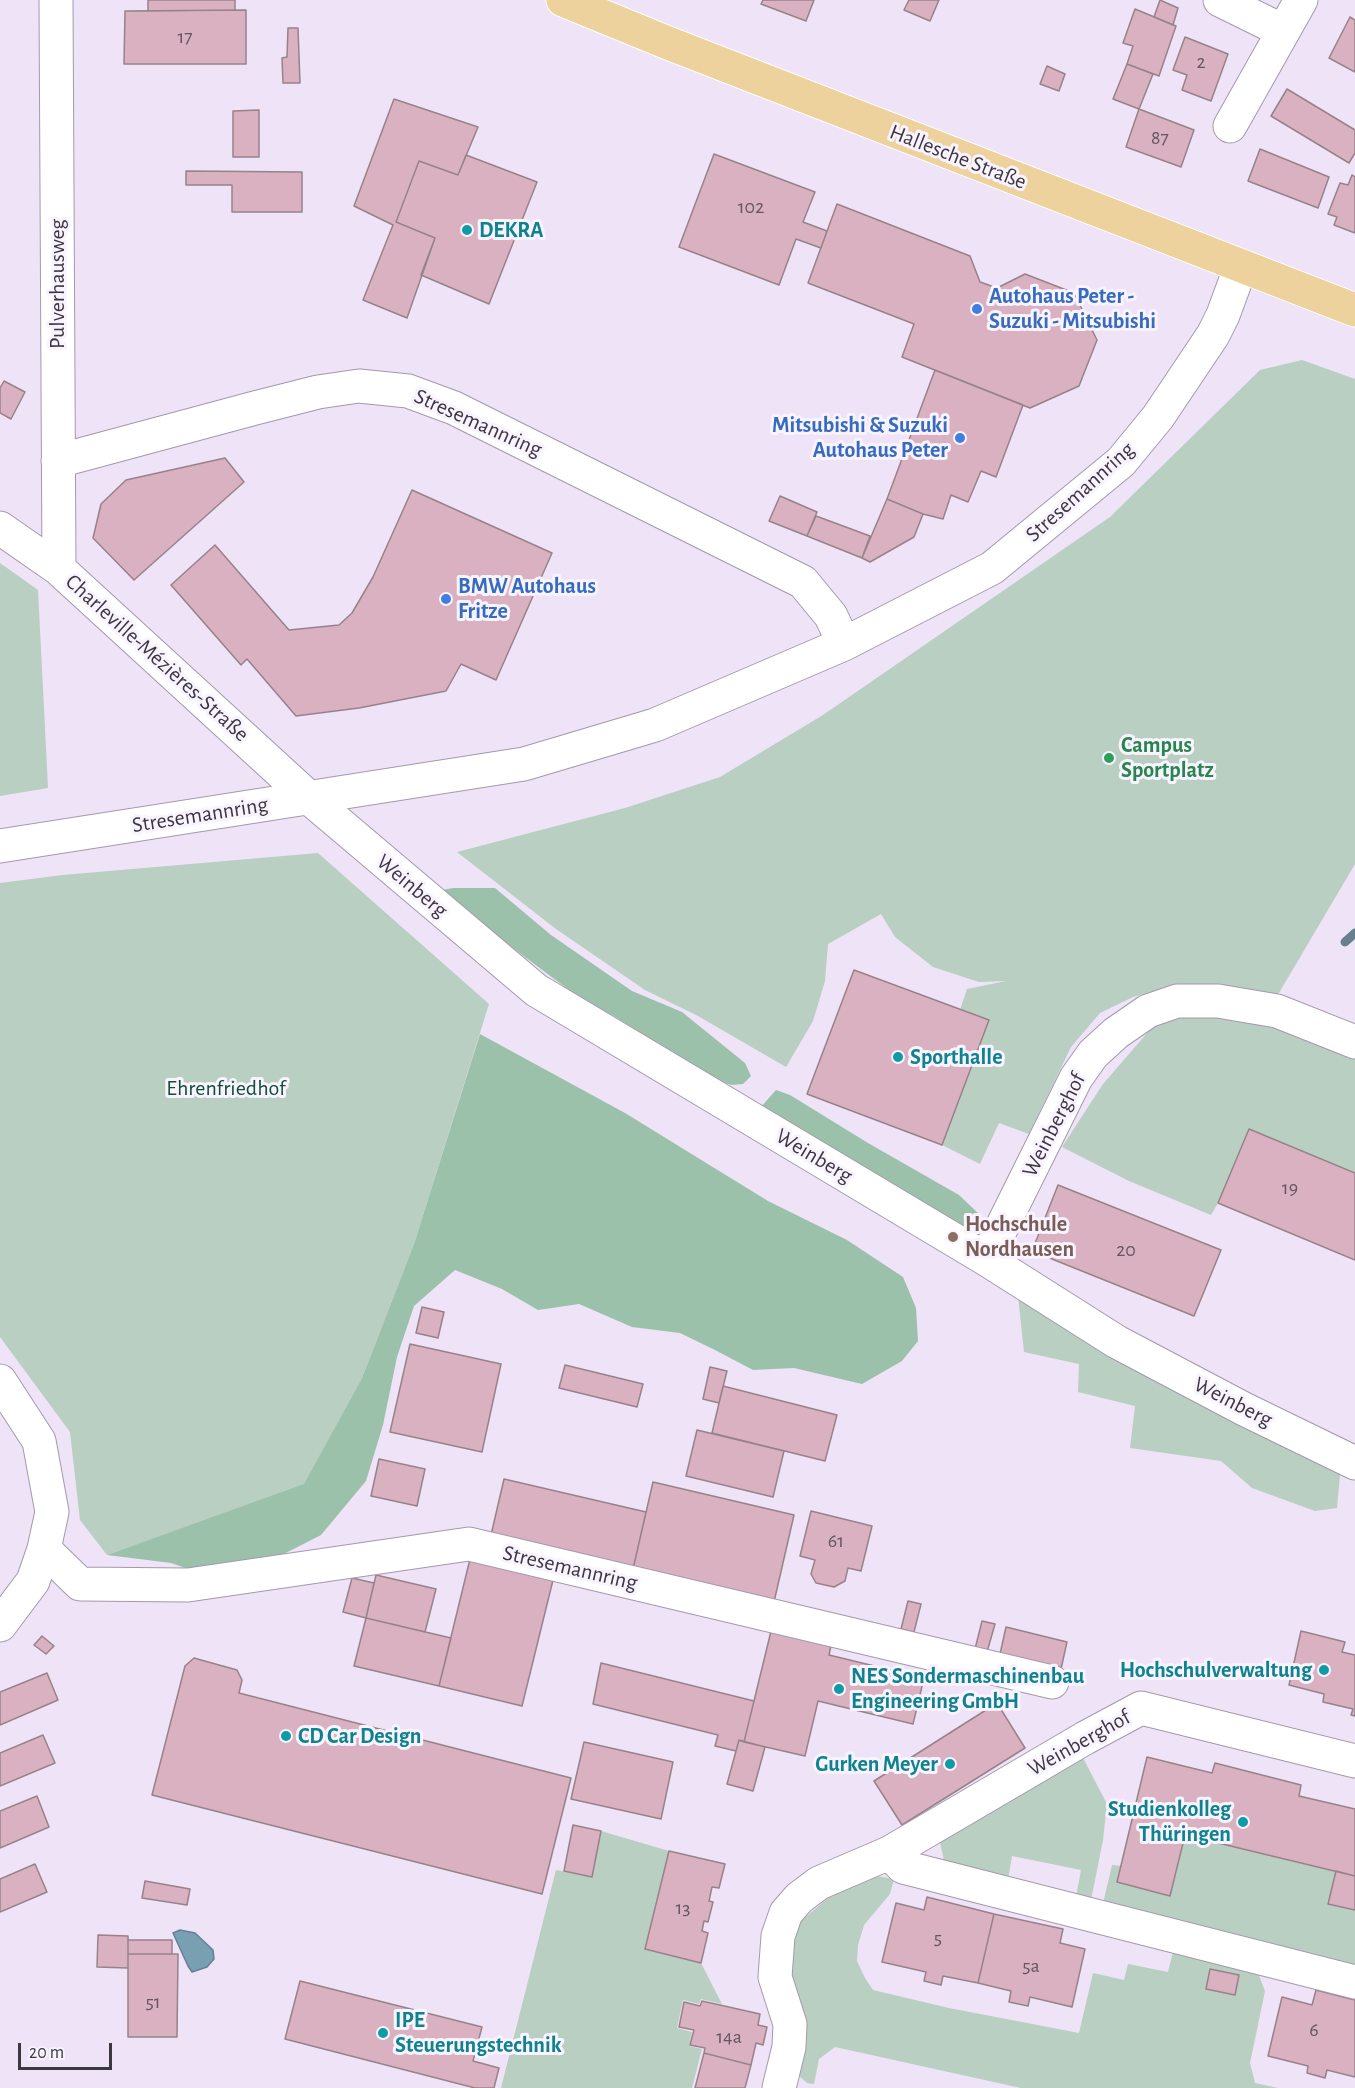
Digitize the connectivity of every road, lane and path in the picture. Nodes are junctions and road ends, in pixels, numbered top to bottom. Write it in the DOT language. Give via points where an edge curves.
graph roads {
  1 [pos="56,0"];
  2 [pos="563,0"];
  3 [pos="1220,0"];
  4 [pos="1301,0"];
  5 [pos="1283,31"];
  6 [pos="1230,126"];
  7 [pos="1241,266"];
  8 [pos="1355,310"];
  9 [pos="58,461"];
  10 [pos="0,528"];
  11 [pos="59,569"];
  12 [pos="844,644"];
  13 [pos="308,797"];
  14 [pos="0,846"];
  15 [pos="1355,1042"];
  16 [pos="986,1259"];
  17 [pos="0,1381"];
  18 [pos="1355,1462"];
  19 [pos="44,1549"];
  20 [pos="0,1625"];
  21 [pos="1052,1682"];
  22 [pos="1355,1761"];
  23 [pos="889,1852"];
  24 [pos="1355,1983"];
  25 [pos="780,2088"];
  1 -- 9 [label="street, Pulverhausweg"];
  2 -- 7 [label="main road, Hallesche Straße"];
  3 -- 5 [label="street"];
  4 -- 5 [label="street"];
  5 -- 6 [label="street"];
  7 -- 8 [label="main road, Hallesche Straße"];
  7 -- 12 [label="street, Stresemannring" via="1213,335 1158,417 1121,462 992,568"];
  9 -- 11 [label="street, Pulverhausweg"];
  9 -- 12 [label="street, Stresemannring" via="318,392 359,386 408,391 454,408 803,582 831,616"];
  10 -- 11 [label="street, Charleville-Mézières-Straße"];
  11 -- 13 [label="street, Charleville-Mézières-Straße"];
  12 -- 13 [label="street, Stresemannring" via="655,725 524,764"];
  13 -- 14 [label="street, Stresemannring"];
  13 -- 16 [label="street, Weinberg" via="536,990"];
  15 -- 16 [label="street, Weinberghof" via="1278,1011 1218,1001 1177,1001 1148,1011 1093,1054 1076,1078"];
  16 -- 18 [label="street, Weinberg" via="1117,1342"];
  17 -- 19 [label="street" via="39,1441 52,1512"];
  19 -- 20 [label="street" via="33,1581"];
  19 -- 21 [label="street, Stresemannring" via="80,1584 188,1585 469,1544"];
  22 -- 23 [label="street, Weinberghof" via="1141,1708"];
  23 -- 24 [label="street" via="903,1867"];
  23 -- 25 [label="street, Weinberghof" via="819,1883 786,1913 778,1936 775,1977 790,2024"];
}
